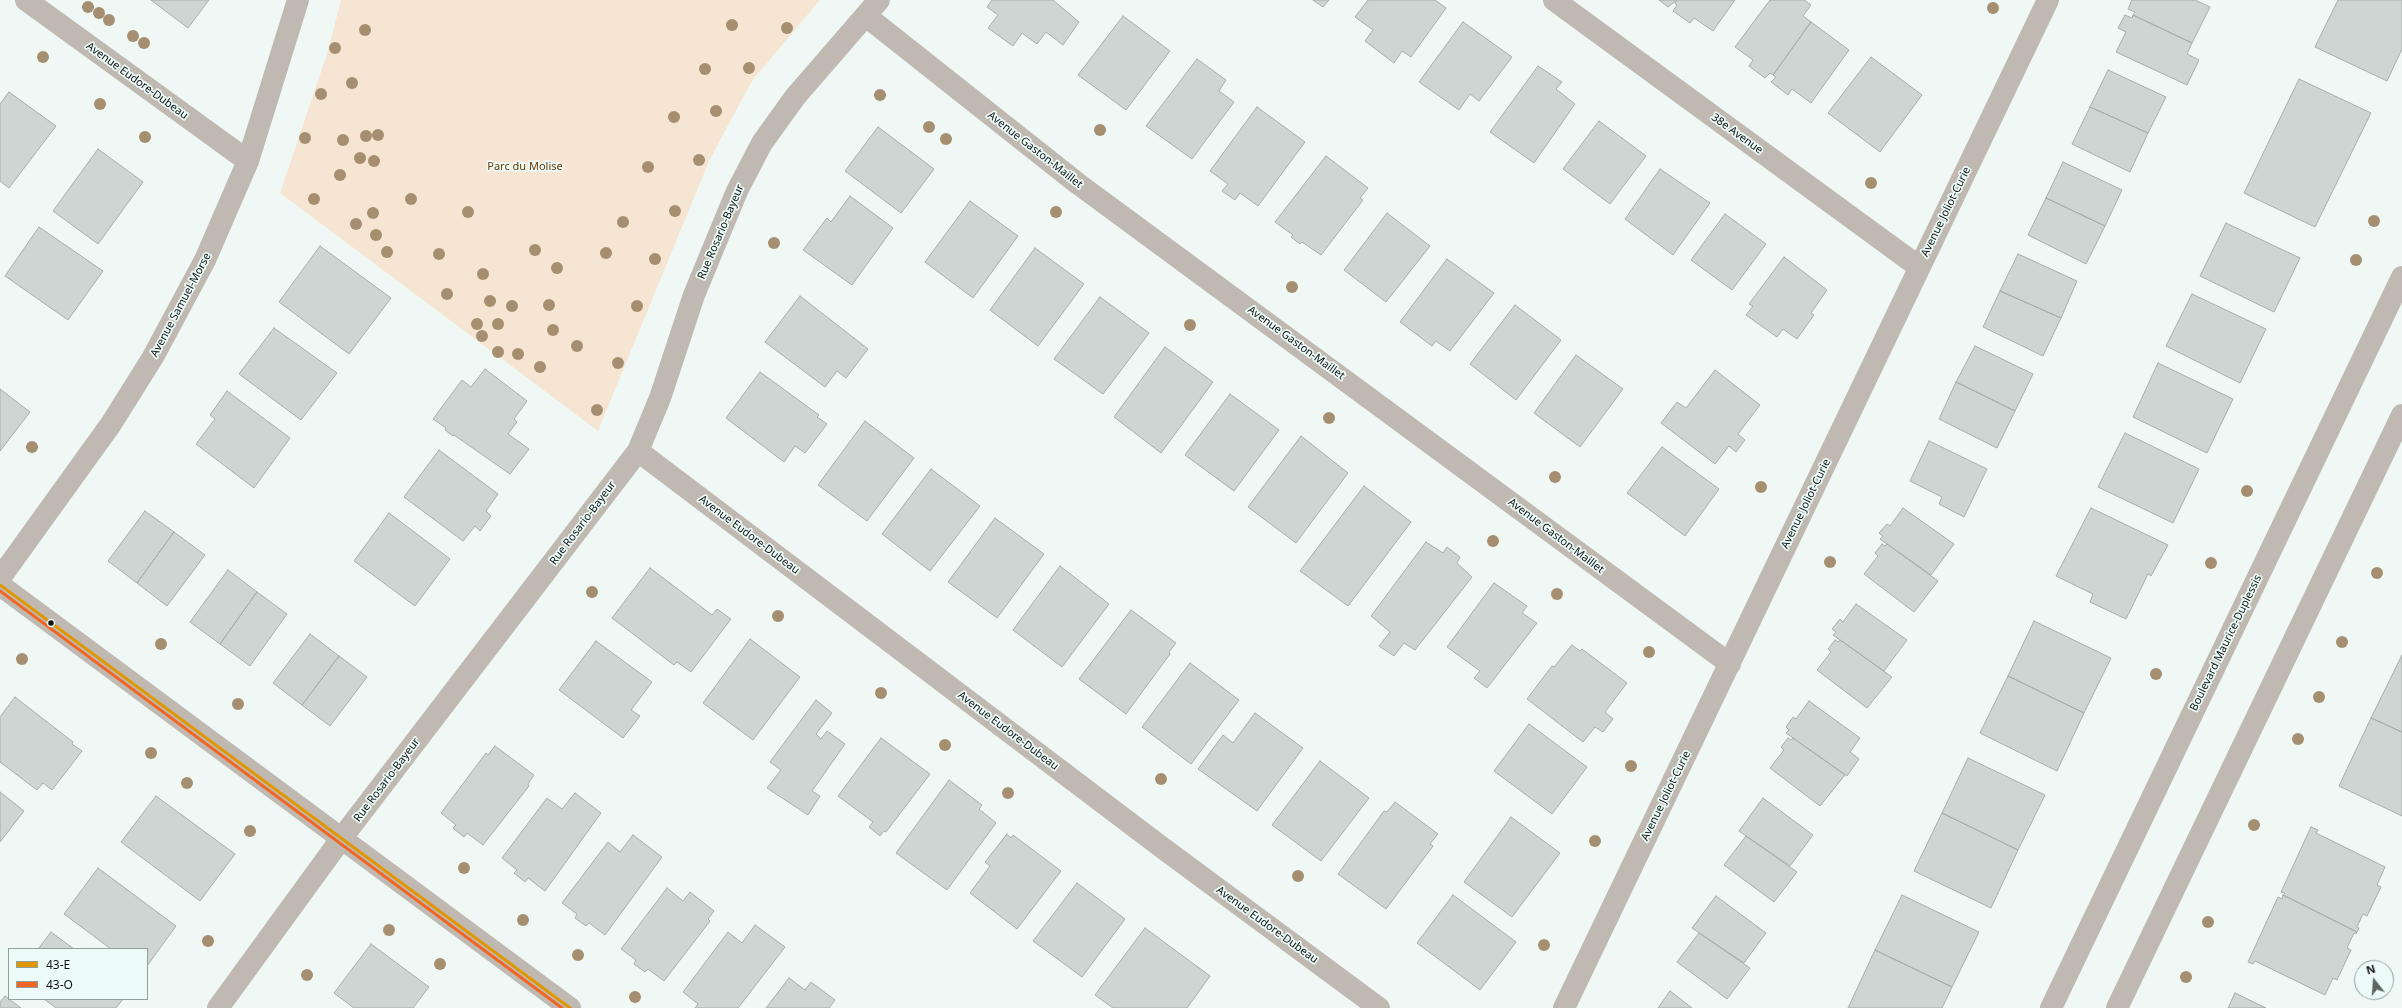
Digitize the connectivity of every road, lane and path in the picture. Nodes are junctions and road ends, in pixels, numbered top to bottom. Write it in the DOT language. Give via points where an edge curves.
graph roads {
  1 [pos="26,0"];
  2 [pos="298,0"];
  3 [pos="1554,0"];
  4 [pos="2048,0"];
  5 [pos="873,8"];
  6 [pos="248,161"];
  7 [pos="1919,267"];
  8 [pos="2402,277"];
  9 [pos="2402,415"];
  10 [pos="638,451"];
  11 [pos="0,578"];
  12 [pos="0,585"];
  13 [pos="1730,664"];
  14 [pos="342,839"];
  15 [pos="218,1008"];
  16 [pos="570,1008"];
  17 [pos="1379,1008"];
  18 [pos="1564,1008"];
  19 [pos="2051,1008"];
  20 [pos="2117,1008"];
  1 -- 6 [label="street, Avenue Eudore-Dubeau"];
  2 -- 6 [label="street, Avenue Samuel-Morse"];
  3 -- 7 [label="street, 38e Avenue"];
  4 -- 7 [label="street, Avenue Joliot-Curie"];
  5 -- 10 [label="street, Rue Rosario-Bayeur" via="795,98 762,143 737,190 697,288 660,398"];
  5 -- 13 [label="street, Avenue Gaston-Maillet" via="1077,183"];
  6 -- 11 [label="street, Avenue Samuel-Morse" via="205,260 153,357 111,424"];
  7 -- 13 [label="street, Avenue Joliot-Curie"];
  8 -- 19 [label="street, Boulevard Maurice-Duplessis"];
  9 -- 20 [label="street"];
  10 -- 14 [label="street, Rue Rosario-Bayeur"];
  10 -- 17 [label="street, Avenue Eudore-Dubeau"];
  12 -- 14 [label="street"];
  13 -- 18 [label="street, Avenue Joliot-Curie"];
  14 -- 15 [label="street, Rue Rosario-Bayeur"];
  14 -- 16 [label="street"];
}
